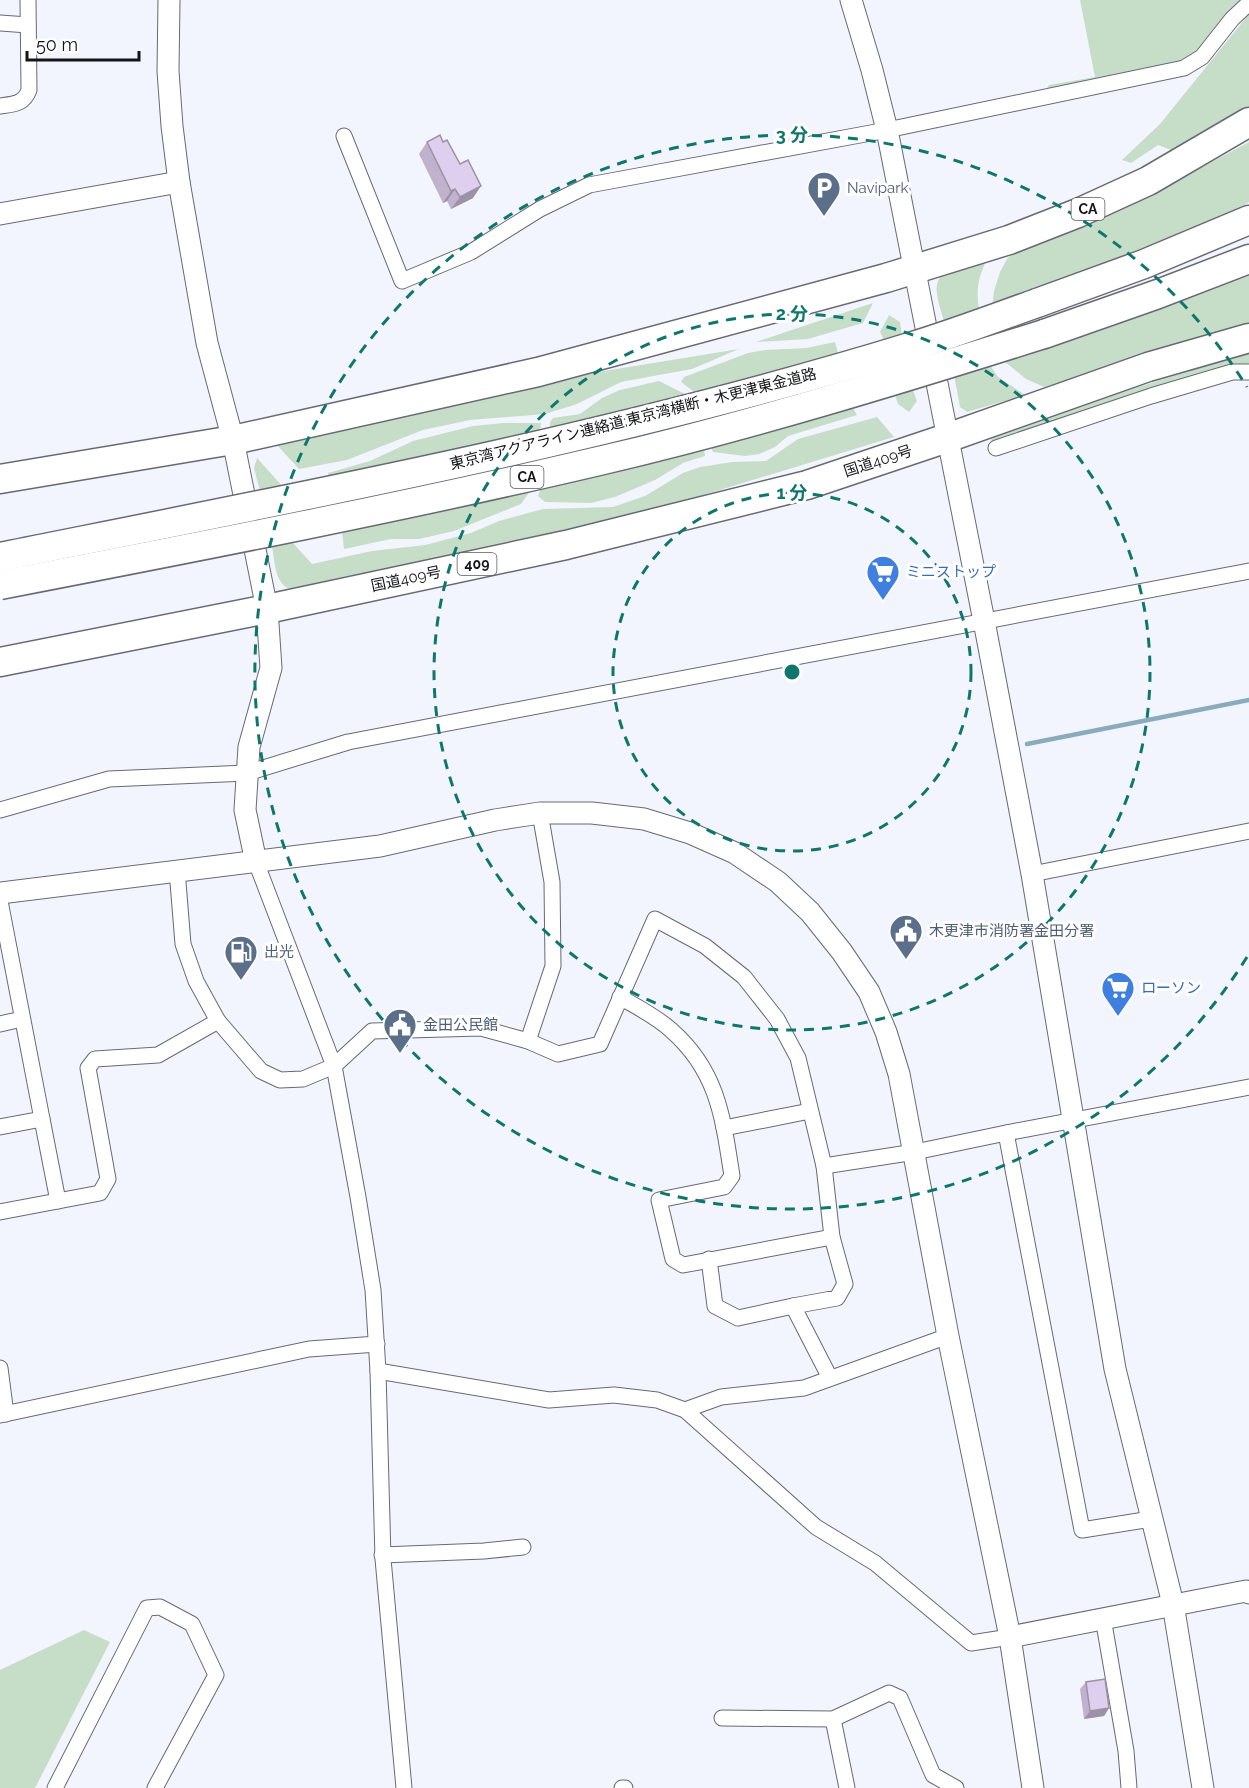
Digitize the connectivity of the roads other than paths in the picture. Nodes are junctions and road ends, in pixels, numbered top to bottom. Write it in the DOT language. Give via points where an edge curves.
graph roads {
  1 [pos="28,0"];
  2 [pos="169,0"];
  3 [pos="851,0"];
  4 [pos="1249,3"];
  5 [pos="0,23"];
  6 [pos="28,25"];
  7 [pos="0,106"];
  8 [pos="1249,122"];
  9 [pos="887,130"];
  10 [pos="344,136"];
  11 [pos="179,182"];
  12 [pos="0,214"];
  13 [pos="1249,220"];
  14 [pos="1249,259"];
  15 [pos="915,270"];
  16 [pos="1249,338"];
  17 [pos="1249,372"];
  18 [pos="947,438"];
  19 [pos="233,440"];
  20 [pos="996,448"];
  21 [pos="0,479"];
  22 [pos="0,557"];
  23 [pos="1249,571"];
  24 [pos="0,585"];
  25 [pos="267,609"];
  26 [pos="984,621"];
  27 [pos="0,662"];
  28 [pos="247,773"];
  29 [pos="0,810"];
  30 [pos="540,813"];
  31 [pos="1249,831"];
  32 [pos="256,862"];
  33 [pos="177,870"];
  34 [pos="1032,874"];
  35 [pos="0,893"];
  36 [pos="0,901"];
  37 [pos="620,997"];
  38 [pos="22,1019"];
  39 [pos="218,1021"];
  40 [pos="0,1024"];
  41 [pos="528,1041"];
  42 [pos="334,1066"];
  43 [pos="1249,1087"];
  44 [pos="810,1111"];
  45 [pos="42,1119"];
  46 [pos="1073,1121"];
  47 [pos="0,1127"];
  48 [pos="724,1128"];
  49 [pos="1006,1133"];
  50 [pos="915,1152"];
  51 [pos="824,1166"];
  52 [pos="58,1201"];
  53 [pos="0,1212"];
  54 [pos="832,1237"];
  55 [pos="709,1259"];
  56 [pos="793,1306"];
  57 [pos="948,1336"];
  58 [pos="377,1344"];
  59 [pos="0,1368"];
  60 [pos="378,1371"];
  61 [pos="830,1378"];
  62 [pos="685,1410"];
  63 [pos="3,1415"];
  64 [pos="1150,1519"];
  65 [pos="522,1547"];
  66 [pos="382,1555"];
  67 [pos="1249,1593"];
  68 [pos="1173,1604"];
  69 [pos="1103,1618"];
  70 [pos="1010,1637"];
  71 [pos="722,1718"];
  72 [pos="833,1719"];
  73 [pos="55,1788"];
  74 [pos="155,1788"];
  75 [pos="404,1788"];
  76 [pos="847,1788"];
  77 [pos="956,1788"];
  78 [pos="1033,1788"];
  79 [pos="1129,1788"];
  80 [pos="1203,1788"];
  1 -- 6 [label="street"];
  2 -- 11 [label="street" via="168,71"];
  3 -- 9 [label="street"];
  4 -- 9 [label="street" via="1202,57 1184,68"];
  5 -- 6 [label="street"];
  6 -- 7 [label="street" via="29,90 19,103"];
  8 -- 15 [label="highway, CA" via="1148,181 1078,213"];
  9 -- 10 [label="street" via="589,185 540,209 471,252 402,281"];
  9 -- 15 [label="street"];
  11 -- 12 [label="street"];
  11 -- 19 [label="street" via="207,343"];
  13 -- 22 [label="highway, 東京湾アクアライン連絡道;東京湾横断・木更津東金道路 / CA, bridge" via="1037,303 913,346 765,389 370,482"];
  14 -- 24 [label="highway, 東京湾アクアライン連絡道;東京湾横断・木更津東金道路 / CA, bridge" via="1044,334 772,417 605,460 376,511"];
  15 -- 18 [label="street"];
  15 -- 19 [label="highway" via="538,372"];
  16 -- 18 [label="highway, 国道409号" via="1148,367"];
  17 -- 20 [label="street" via="1232,372 1151,396"];
  18 -- 25 [label="highway, 国道409号 / 409" via="807,485 566,544"];
  18 -- 26 [label="street"];
  19 -- 21 [label="highway"];
  19 -- 25 [label="street"];
  23 -- 26 [label="street"];
  25 -- 27 [label="highway, 国道409号 / 409"];
  25 -- 28 [label="street" via="270,668 249,747"];
  26 -- 28 [label="street" via="348,742"];
  26 -- 34 [label="street"];
  28 -- 29 [label="street" via="109,779"];
  28 -- 32 [label="street" via="245,810"];
  30 -- 32 [label="street" via="381,846"];
  30 -- 41 [label="street" via="552,882 553,966"];
  30 -- 50 [label="street" via="644,819 690,832 735,853 778,882 810,912 869,992 899,1074"];
  31 -- 34 [label="street"];
  32 -- 33 [label="street"];
  32 -- 42 [label="street"];
  33 -- 35 [label="street"];
  33 -- 39 [label="street" via="183,944 196,981"];
  34 -- 46 [label="street"];
  36 -- 38 [label="street"];
  37 -- 41 [label="street" via="600,1044 558,1054"];
  37 -- 44 [label="street" via="655,919 705,946 744,977 777,1019 798,1058"];
  37 -- 48 [label="street" via="670,1028 695,1053 712,1083"];
  38 -- 40 [label="street"];
  38 -- 45 [label="street"];
  39 -- 42 [label="street" via="261,1071 280,1080 303,1078"];
  39 -- 52 [label="street" via="158,1055 95,1059 88,1068 108,1179 100,1193"];
  41 -- 42 [label="street" via="481,1028 372,1031"];
  42 -- 58 [label="street" via="373,1290"];
  43 -- 46 [label="street"];
  44 -- 48 [label="street"];
  44 -- 51 [label="street"];
  45 -- 47 [label="street"];
  45 -- 52 [label="street"];
  46 -- 49 [label="street"];
  46 -- 64 [label="street" via="1115,1369"];
  48 -- 55 [label="street" via="732,1176 724,1187 658,1200 673,1260 683,1265"];
  49 -- 50 [label="street"];
  49 -- 64 [label="street" via="1082,1530"];
  50 -- 51 [label="street"];
  50 -- 57 [label="street"];
  51 -- 54 [label="street"];
  52 -- 53 [label="street"];
  54 -- 55 [label="street"];
  54 -- 56 [label="street" via="845,1284 837,1298"];
  55 -- 56 [label="street" via="715,1306 738,1318"];
  56 -- 61 [label="street"];
  57 -- 61 [label="street"];
  57 -- 70 [label="street"];
  58 -- 60 [label="street"];
  58 -- 63 [label="street" via="309,1349"];
  59 -- 63 [label="street"];
  60 -- 62 [label="street" via="549,1400 614,1395 657,1400"];
  60 -- 66 [label="street"];
  61 -- 62 [label="street" via="804,1388 721,1396"];
  62 -- 70 [label="street" via="816,1527 875,1563 971,1643"];
  64 -- 68 [label="street"];
  65 -- 66 [label="street"];
  66 -- 75 [label="street"];
  67 -- 68 [label="street"];
  68 -- 69 [label="street"];
  68 -- 80 [label="street"];
  69 -- 70 [label="street"];
  69 -- 79 [label="street"];
  70 -- 78 [label="street"];
  71 -- 72 [label="street"];
  72 -- 76 [label="street"];
  72 -- 77 [label="street" via="889,1694 900,1698 933,1775"];
  73 -- 74 [label="street" via="147,1608 160,1607 192,1624 216,1675"];
}
